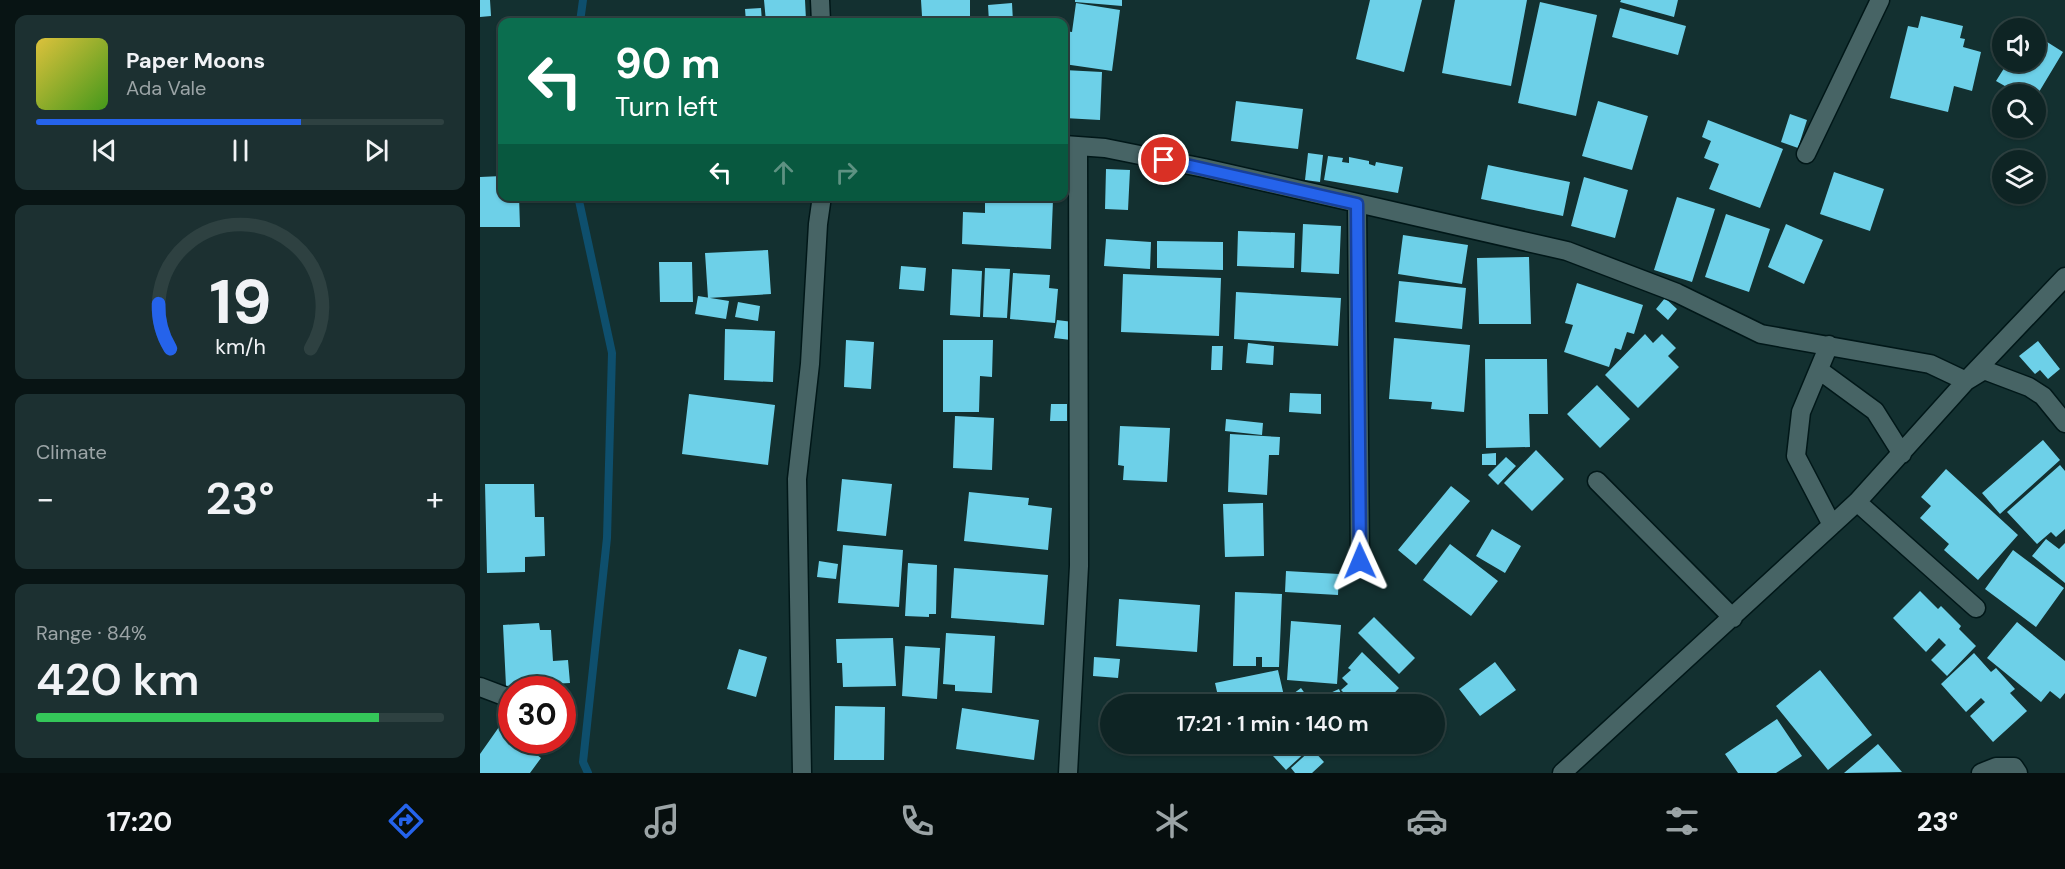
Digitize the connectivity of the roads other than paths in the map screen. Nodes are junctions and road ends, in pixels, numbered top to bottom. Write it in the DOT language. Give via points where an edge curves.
graph roads {
  1 [pos="820,0"];
  2 [pos="1880,0"];
  3 [pos="821,18"];
  4 [pos="1071,146"];
  5 [pos="1806,154"];
  6 [pos="821,201"];
  7 [pos="1357,204"];
  8 [pos="2065,277"];
  9 [pos="1829,345"];
  10 [pos="1819,370"];
  11 [pos="1966,381"];
  12 [pos="2065,423"];
  13 [pos="1902,454"];
  14 [pos="1597,481"];
  15 [pos="1857,502"];
  16 [pos="1832,525"];
  17 [pos="1360,561"];
  18 [pos="1976,608"];
  19 [pos="1733,618"];
  20 [pos="480,687"];
  21 [pos="498,694"];
  22 [pos="802,773"];
  23 [pos="1068,773"];
  24 [pos="1562,773"];
  25 [pos="1981,773"];
  26 [pos="2018,773"];
  1 -- 3 [label="street"];
  2 -- 5 [label="street"];
  4 -- 7 [label="street" via="1105,148 1204,168"];
  4 -- 23 [label="street" via="1079,566"];
  6 -- 22 [label="street" via="797,479"];
  7 -- 9 [label="street" via="1567,251 1677,293 1761,333"];
  7 -- 17 [label="street"];
  8 -- 11 [label="street"];
  9 -- 10 [label="street"];
  9 -- 11 [label="street" via="1930,363"];
  10 -- 13 [label="street" via="1875,411"];
  10 -- 16 [label="street" via="1801,412 1796,456"];
  11 -- 12 [label="street" via="1984,370 2029,387 2043,396"];
  11 -- 13 [label="street"];
  13 -- 15 [label="street"];
  14 -- 19 [label="street"];
  15 -- 16 [label="street"];
  15 -- 18 [label="street"];
  16 -- 19 [label="street"];
  19 -- 24 [label="street"];
  20 -- 21 [label="street"];
  25 -- 26 [label="street" via="1996,767 2014,767"];
}
